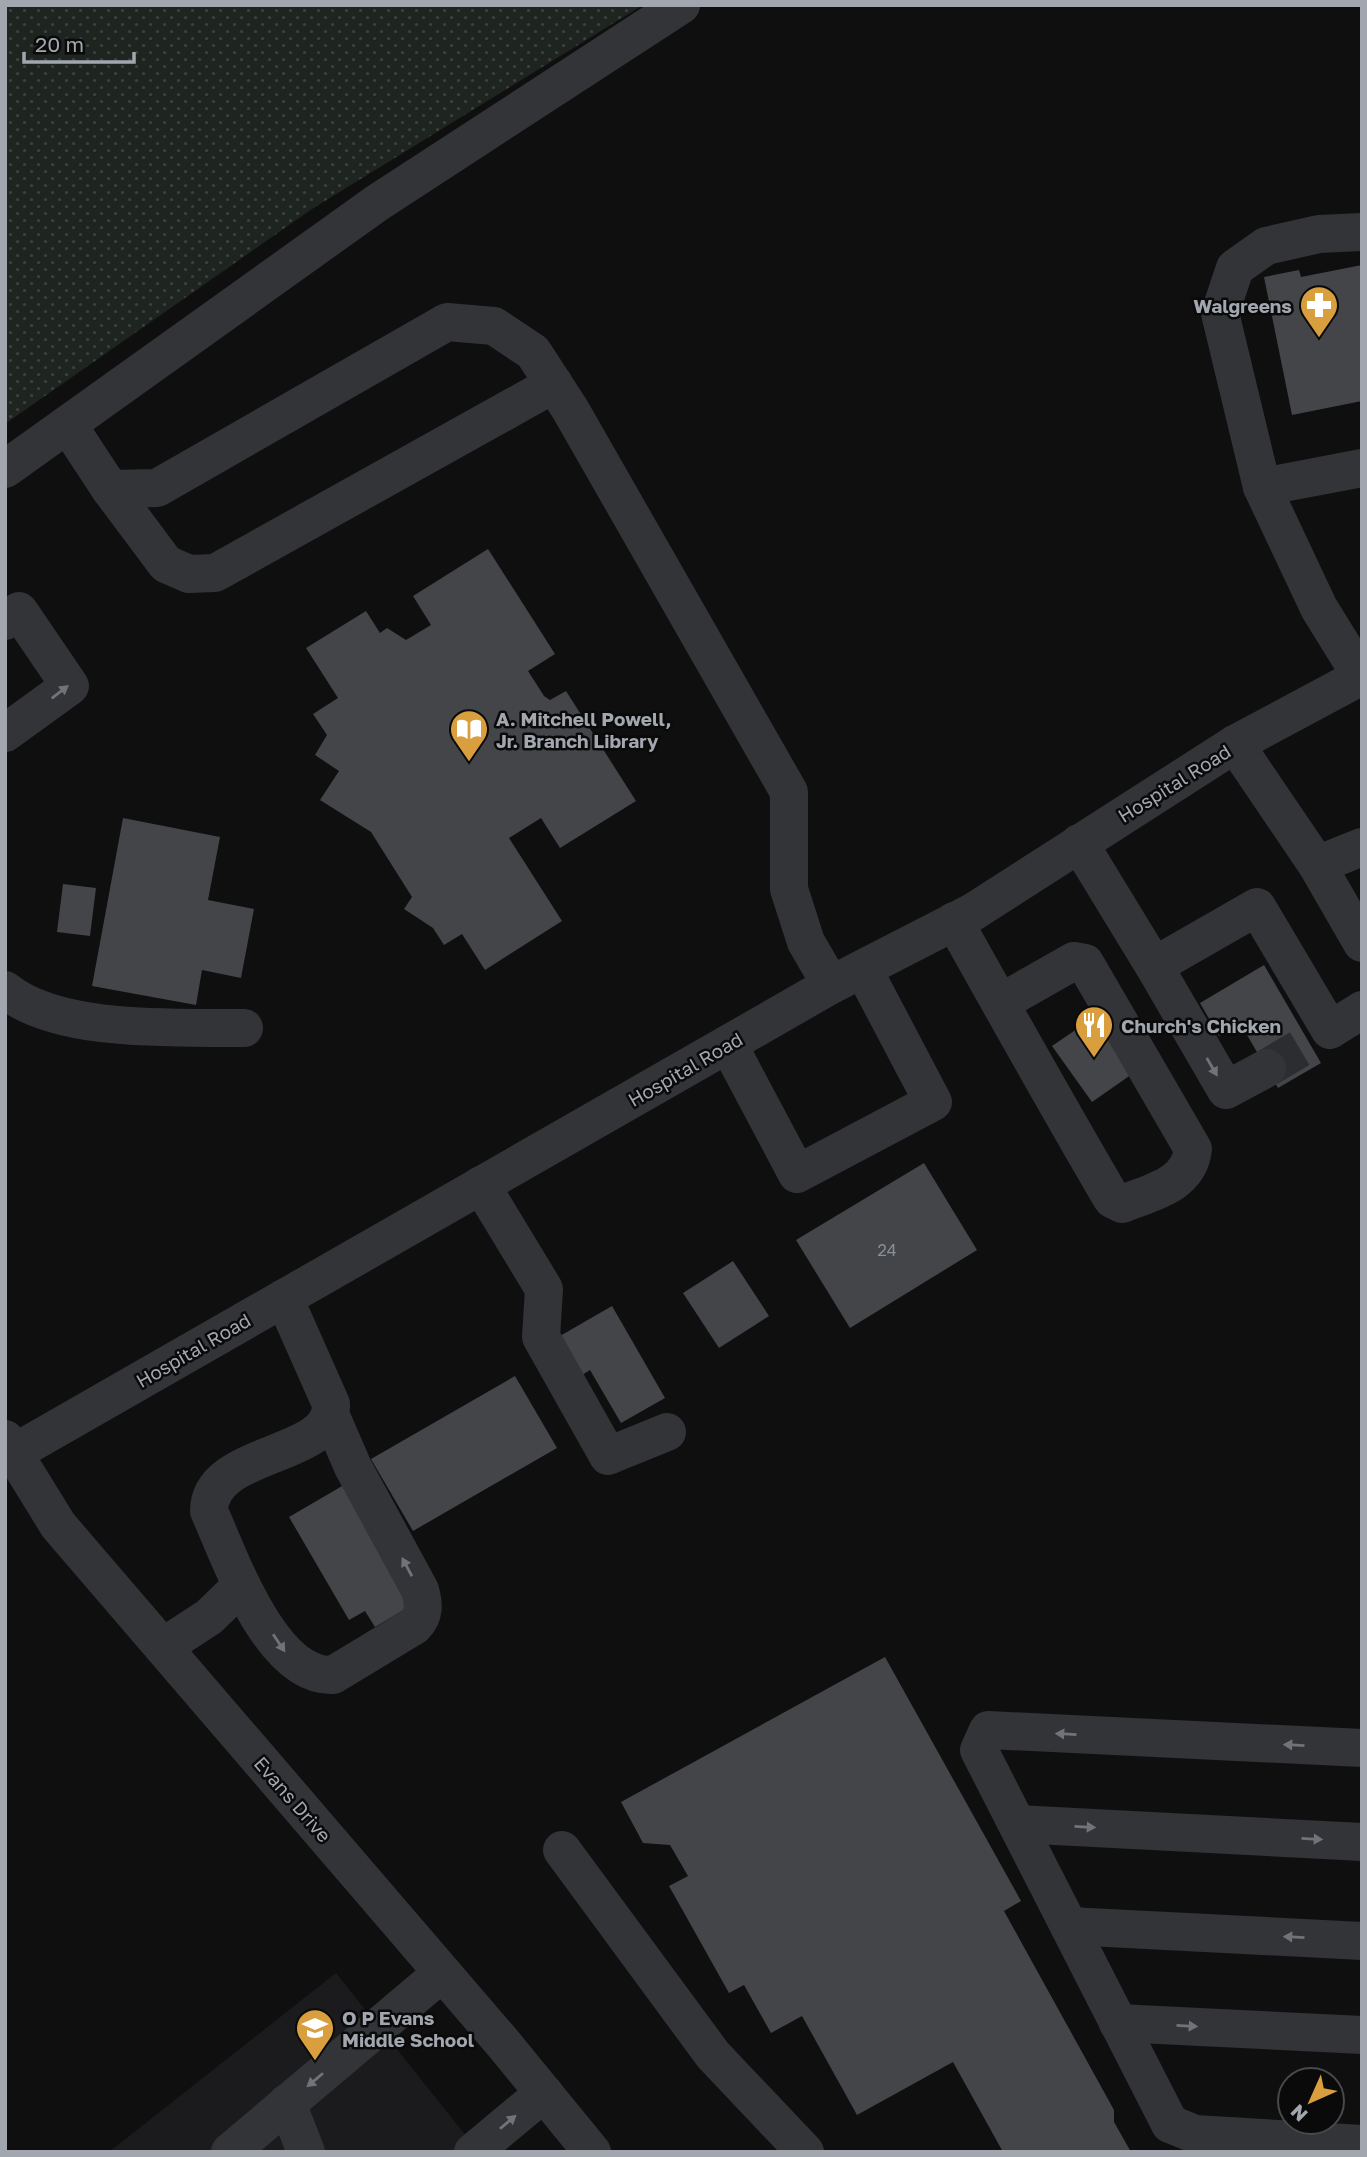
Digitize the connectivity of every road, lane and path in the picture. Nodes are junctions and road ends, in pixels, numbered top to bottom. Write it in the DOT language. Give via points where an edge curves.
graph roads {
  1 [pos="681,5"];
  2 [pos="1362,232"];
  3 [pos="554,384"];
  4 [pos="68,425"];
  5 [pos="5,468"];
  6 [pos="1362,468"];
  7 [pos="1262,487"];
  8 [pos="110,489"];
  9 [pos="5,621"];
  10 [pos="1361,676"];
  11 [pos="5,733"];
  12 [pos="1235,744"];
  13 [pos="1079,844"];
  14 [pos="1362,846"];
  15 [pos="1317,865"];
  16 [pos="954,921"];
  17 [pos="1362,943"];
  18 [pos="1154,966"];
  19 [pos="847,977"];
  20 [pos="5,990"];
  21 [pos="1000,1003"];
  22 [pos="1362,1010"];
  23 [pos="244,1028"];
  24 [pos="728,1044"];
  25 [pos="1267,1068"];
  26 [pos="481,1185"];
  27 [pos="284,1298"];
  28 [pos="330,1414"];
  29 [pos="667,1432"];
  30 [pos="8,1450"];
  31 [pos="240,1587"];
  32 [pos="163,1647"];
  33 [pos="1362,1748"];
  34 [pos="1017,1824"];
  35 [pos="1362,1842"];
  36 [pos="562,1850"];
  37 [pos="1069,1926"];
  38 [pos="1362,1941"];
  39 [pos="443,1973"];
  40 [pos="1118,2023"];
  41 [pos="1362,2035"];
  42 [pos="544,2093"];
  43 [pos="286,2104"];
  44 [pos="1362,2144"];
  45 [pos="229,2152"];
  46 [pos="306,2152"];
  47 [pos="473,2152"];
  48 [pos="592,2152"];
  49 [pos="805,2152"];
  1 -- 4 [label="street" via="377,203"];
  2 -- 7 [label="street" via="1319,234 1266,246 1235,268 1220,313"];
  3 -- 8 [label="street" via="533,352 494,326 447,322 157,488"];
  3 -- 8 [label="street" via="215,573 189,574 166,564"];
  3 -- 19 [label="street" via="789,792 789,889 806,942"];
  4 -- 5 [label="street"];
  4 -- 8 [label="street"];
  6 -- 7 [label="street"];
  7 -- 10 [label="street" via="1319,608"];
  11 -- 9 [label="street, one-way" via="70,686 19,611"];
  10 -- 12 [label="street, Hospital Road"];
  12 -- 13 [label="street, Hospital Road"];
  12 -- 15 [label="street"];
  13 -- 16 [label="street, Hospital Road"];
  13 -- 18 [label="street"];
  14 -- 15 [label="street"];
  15 -- 17 [label="street"];
  16 -- 19 [label="street, Hospital Road"];
  16 -- 21 [label="street"];
  18 -- 22 [label="street" via="1257,907 1320,1036"];
  18 -- 25 [label="street, one-way" via="1226,1090"];
  19 -- 24 [label="street, Hospital Road"];
  19 -- 24 [label="street" via="933,1102 797,1174"];
  20 -- 23 [label="street" via="20,1003 60,1015 132,1027"];
  21 -- 21 [label="street" via="1112,1199 1122,1204 1174,1182 1186,1171 1193,1149 1085,963 1074,961"];
  24 -- 26 [label="street, Hospital Road"];
  26 -- 27 [label="street, Hospital Road"];
  26 -- 29 [label="street" via="544,1289 541,1337 608,1456"];
  27 -- 28 [label="street" via="331,1404"];
  27 -- 30 [label="street, Hospital Road"];
  28 -- 31 [label="street" via="319,1430 223,1478 214,1487 209,1511"];
  31 -- 28 [label="street, one-way" via="286,1654 314,1674 334,1675 414,1626 423,1614 420,1590 353,1467"];
  30 -- 32 [label="street, Evans Drive" via="58,1525"];
  31 -- 32 [label="street" via="209,1617"];
  32 -- 39 [label="street, Evans Drive"];
  33 -- 34 [label="street, one-way" via="988,1730 979,1750"];
  34 -- 35 [label="street, one-way"];
  34 -- 37 [label="street"];
  36 -- 49 [label="street" via="713,2055"];
  38 -- 37 [label="street, one-way"];
  37 -- 40 [label="street"];
  39 -- 42 [label="street, Evans Drive"];
  39 -- 43 [label="street, one-way"];
  40 -- 41 [label="street, one-way"];
  40 -- 44 [label="street" via="1170,2124 1195,2134"];
  47 -- 42 [label="street, one-way"];
  42 -- 48 [label="street, Evans Drive"];
  43 -- 45 [label="street"];
  43 -- 46 [label="street"];
}
